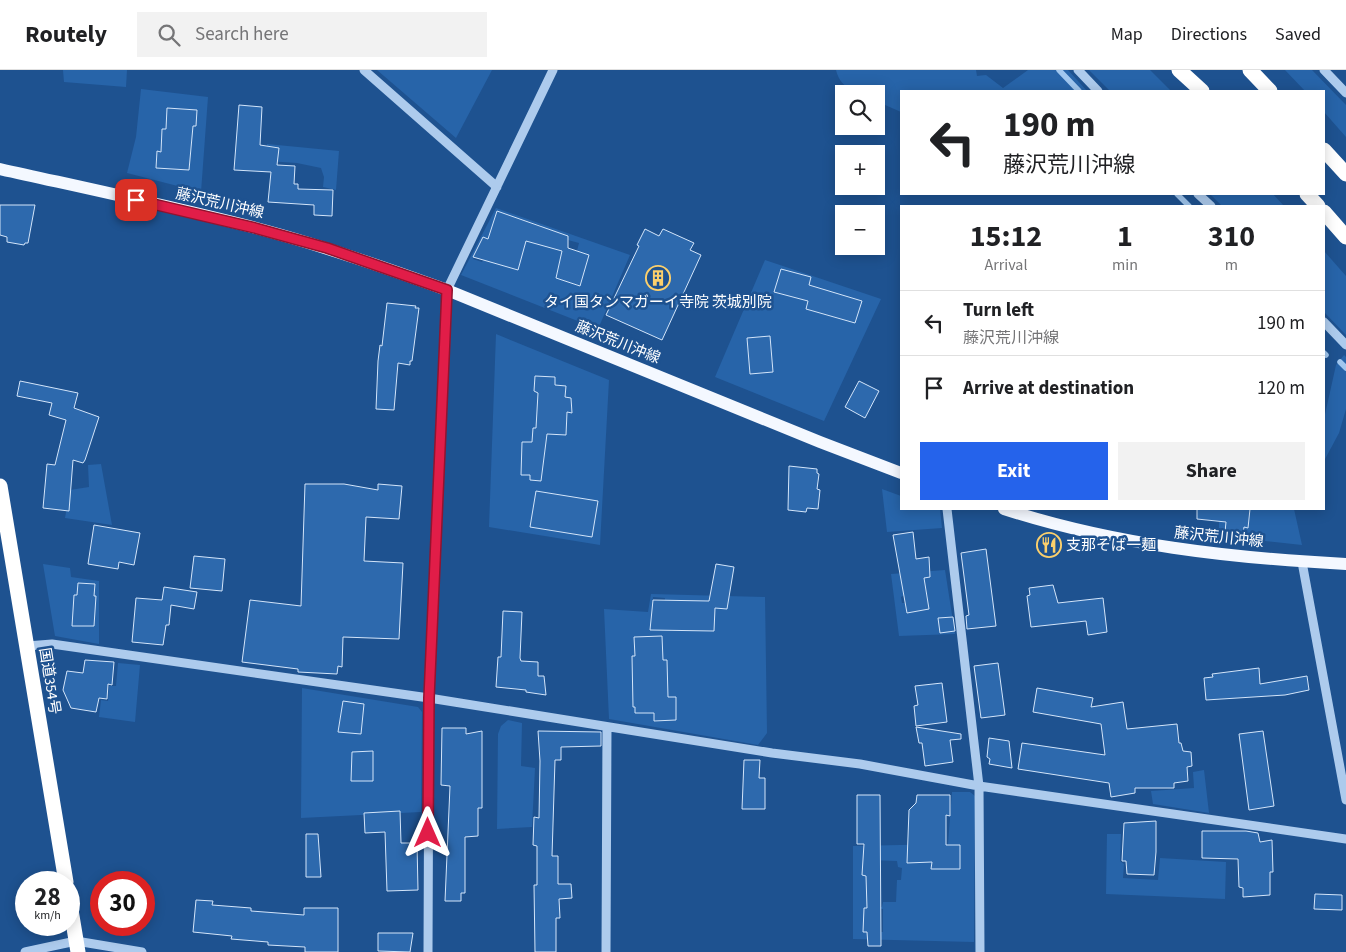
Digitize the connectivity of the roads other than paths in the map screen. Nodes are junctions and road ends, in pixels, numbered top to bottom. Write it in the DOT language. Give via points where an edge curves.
graph roads {
  1 [pos="364,70"];
  2 [pos="553,70"];
  3 [pos="1078,70"];
  4 [pos="1179,70"];
  5 [pos="1191,70"];
  6 [pos="1250,70"];
  7 [pos="1324,70"];
  8 [pos="1097,90"];
  9 [pos="1201,90"];
  10 [pos="1210,90"];
  11 [pos="1269,90"];
  12 [pos="1346,93"];
  13 [pos="1325,151"];
  14 [pos="0,169"];
  15 [pos="1346,174"];
  16 [pos="497,187"];
  17 [pos="1199,195"];
  18 [pos="1308,195"];
  19 [pos="1210,205"];
  20 [pos="1317,205"];
  21 [pos="1325,213"];
  22 [pos="1346,237"];
  23 [pos="447,290"];
  24 [pos="1325,323"];
  25 [pos="1346,345"];
  26 [pos="900,473"];
  27 [pos="0,486"];
  28 [pos="947,510"];
  29 [pos="1008,510"];
  30 [pos="2,511"];
  31 [pos="1302,562"];
  32 [pos="1346,564"];
  33 [pos="27,646"];
  34 [pos="429,698"];
  35 [pos="607,727"];
  36 [pos="979,786"];
  37 [pos="1346,800"];
  38 [pos="1346,839"];
  39 [pos="64,871"];
  40 [pos="77,947"];
  41 [pos="25,952"];
  42 [pos="142,952"];
  43 [pos="428,952"];
  44 [pos="606,952"];
  45 [pos="980,952"];
  1 -- 16 [label="street"];
  2 -- 16 [label="street"];
  3 -- 8 [label="street"];
  4 -- 9 [label="highway"];
  5 -- 10 [label="highway"];
  6 -- 11 [label="highway"];
  7 -- 12 [label="street"];
  13 -- 15 [label="highway"];
  14 -- 23 [label="main road, 藤沢荒川沖線" via="255,228 336,251"];
  16 -- 23 [label="street"];
  17 -- 19 [label="street"];
  18 -- 20 [label="highway"];
  21 -- 22 [label="highway"];
  23 -- 26 [label="main road, 藤沢荒川沖線"];
  23 -- 34 [label="street"];
  24 -- 25 [label="street"];
  27 -- 30 [label="highway, 国道354号"];
  28 -- 36 [label="street"];
  29 -- 31 [label="main road, 藤沢荒川沖線" via="1154,546"];
  30 -- 33 [label="highway, 国道354号"];
  31 -- 32 [label="main road, 藤沢荒川沖線"];
  31 -- 37 [label="street"];
  33 -- 34 [label="street" via="52,644"];
  33 -- 39 [label="highway, 国道354号"];
  34 -- 35 [label="street"];
  34 -- 43 [label="street"];
  35 -- 36 [label="street" via="860,764"];
  35 -- 44 [label="street"];
  36 -- 38 [label="street"];
  36 -- 45 [label="street"];
  40 -- 41 [label="street"];
  40 -- 42 [label="street"];
}
